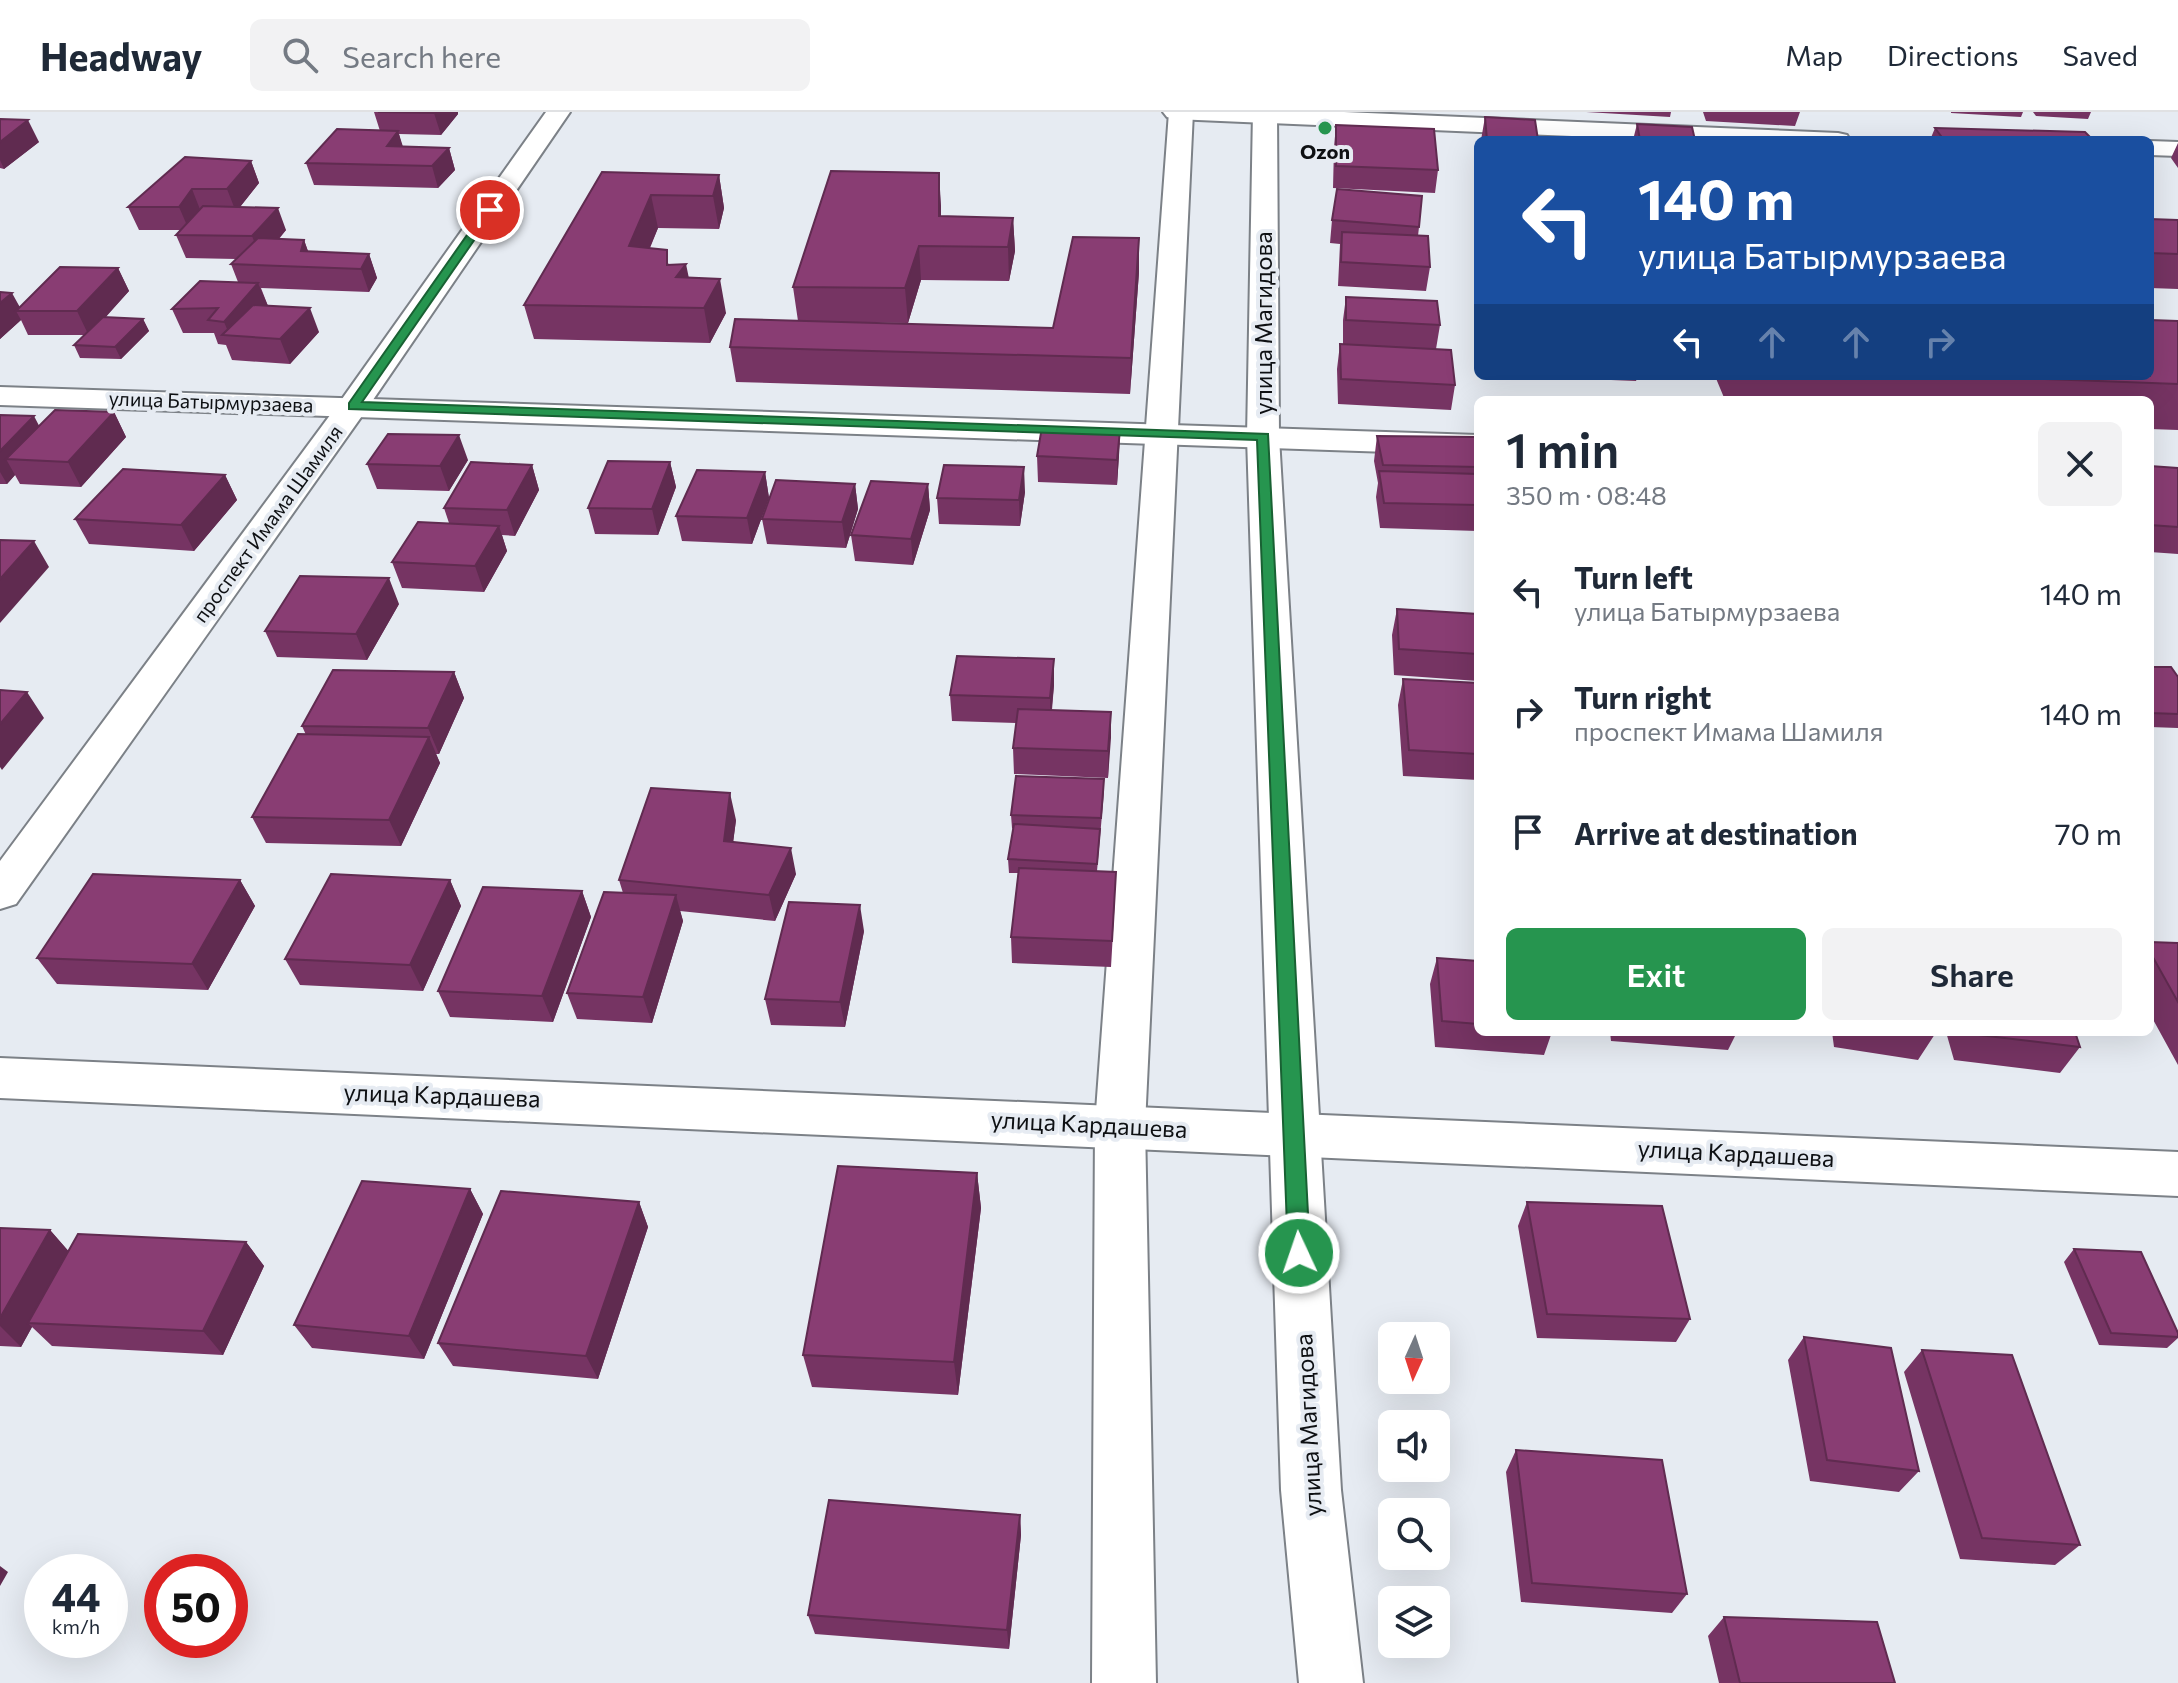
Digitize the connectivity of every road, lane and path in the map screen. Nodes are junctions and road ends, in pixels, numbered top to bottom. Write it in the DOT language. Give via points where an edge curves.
graph roads {
  1 [pos="558,112"];
  2 [pos="1175,112"];
  3 [pos="1181,112"];
  4 [pos="1265,114"];
  5 [pos="1750,136"];
  6 [pos="2154,148"];
  7 [pos="2178,149"];
  8 [pos="0,396"];
  9 [pos="353,406"];
  10 [pos="1161,434"];
  11 [pos="1263,437"];
  12 [pos="1474,445"];
  13 [pos="0,893"];
  14 [pos="0,1078"];
  15 [pos="1120,1125"];
  16 [pos="1294,1135"];
  17 [pos="2178,1174"];
  18 [pos="1124,1683"];
  19 [pos="1331,1683"];
  1 -- 9 [label="main road, проспект Имама Шамиля"];
  2 -- 3 [label="main road"];
  3 -- 4 [label="main road"];
  3 -- 10 [label="main road"];
  4 -- 5 [label="main road"];
  4 -- 11 [label="main road, улица Магидова"];
  6 -- 7 [label="main road"];
  8 -- 9 [label="main road, улица Батырмурзаева"];
  9 -- 10 [label="main road, улица Батырмурзаева"];
  9 -- 13 [label="main road, проспект Имама Шамиля"];
  10 -- 11 [label="main road, улица Батырмурзаева"];
  10 -- 15 [label="main road"];
  11 -- 12 [label="main road, улица Батырмурзаева"];
  11 -- 16 [label="main road, улица Магидова"];
  14 -- 15 [label="main road, улица Кардашева"];
  15 -- 16 [label="main road, улица Кардашева"];
  15 -- 18 [label="main road"];
  16 -- 17 [label="main road, улица Кардашева"];
  16 -- 19 [label="main road, улица Магидова" via="1311,1490"];
}
